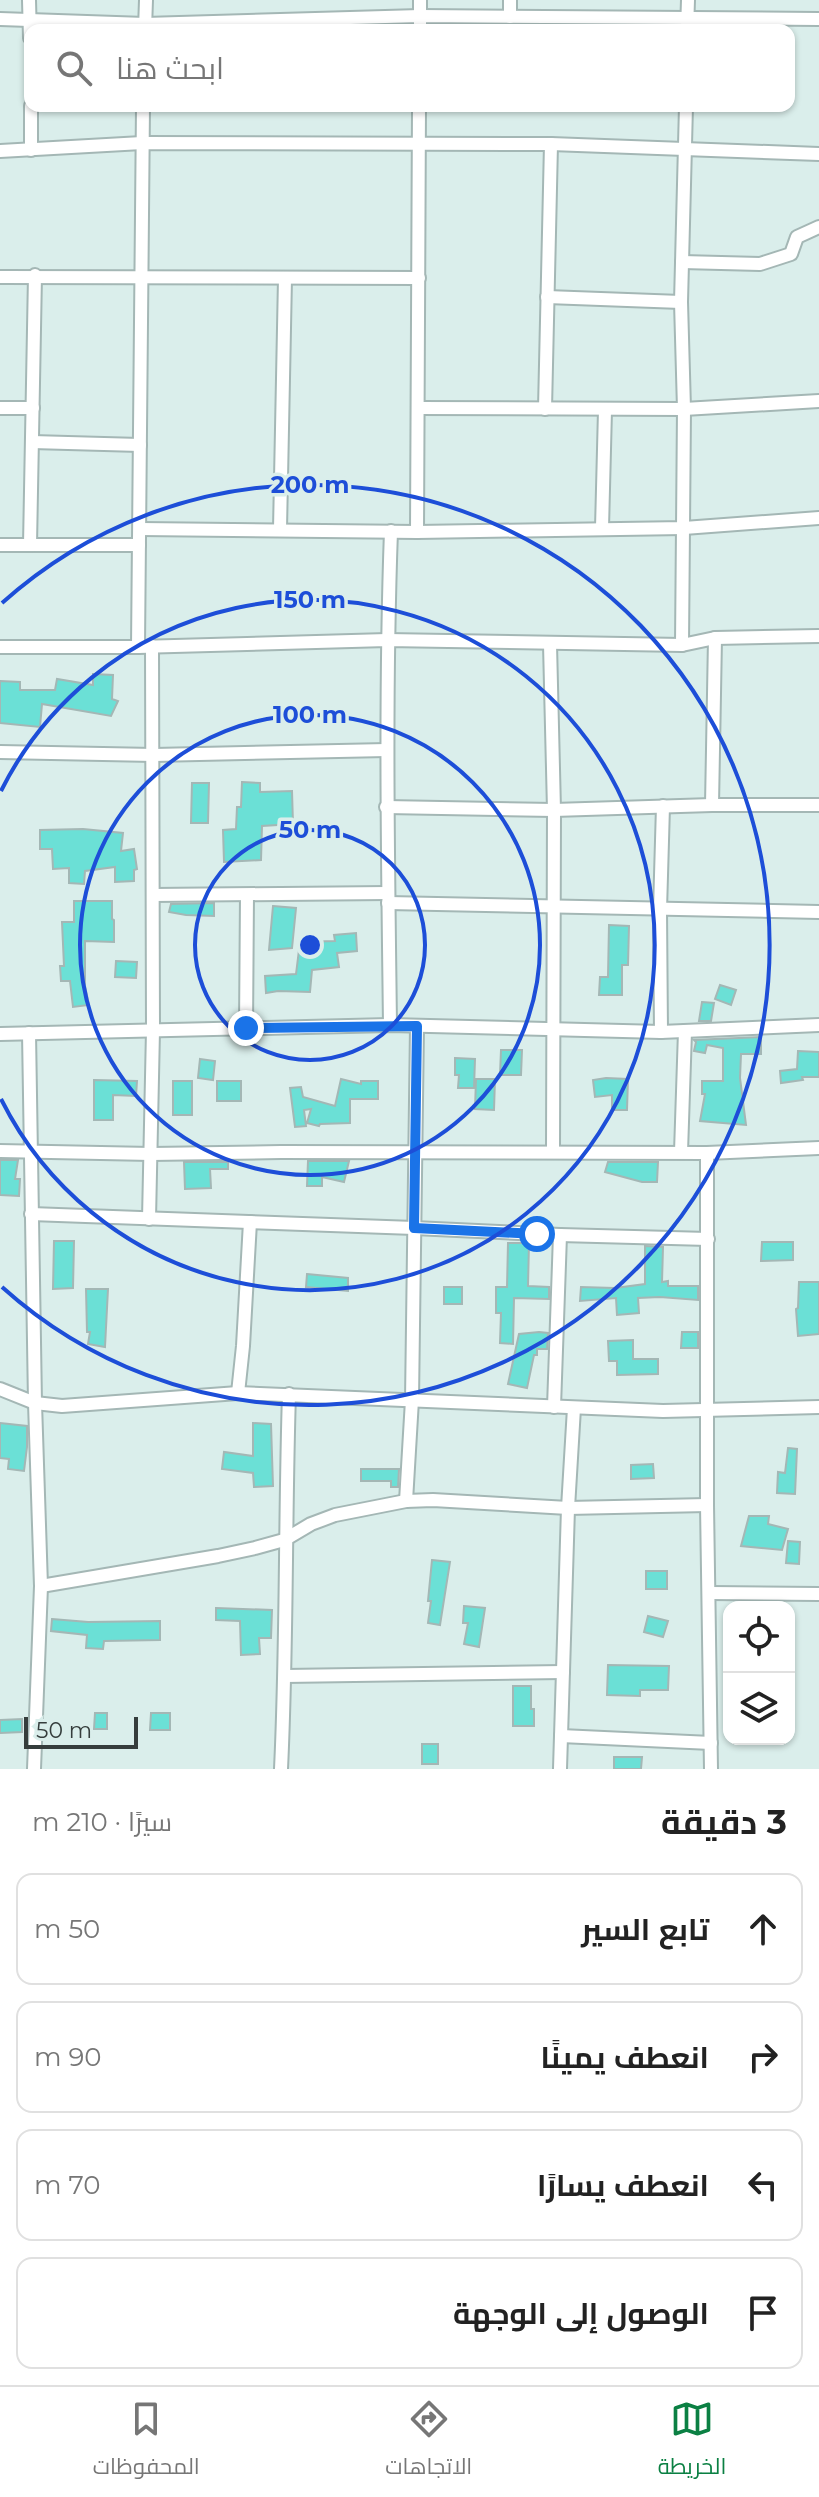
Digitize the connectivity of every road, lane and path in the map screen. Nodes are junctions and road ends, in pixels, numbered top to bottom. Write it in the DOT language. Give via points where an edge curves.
graph roads {
  1 [pos="29,0"];
  2 [pos="146,0"];
  3 [pos="420,0"];
  4 [pos="510,0"];
  5 [pos="688,0"];
  6 [pos="510,17"];
  7 [pos="0,19"];
  8 [pos="30,19"];
  9 [pos="819,19"];
  10 [pos="420,23"];
  11 [pos="30,24"];
  12 [pos="102,24"];
  13 [pos="145,24"];
  14 [pos="351,24"];
  15 [pos="666,24"];
  16 [pos="688,24"];
  17 [pos="710,24"];
  18 [pos="31,112"];
  19 [pos="143,112"];
  20 [pos="419,112"];
  21 [pos="686,112"];
  22 [pos="142,143"];
  23 [pos="419,144"];
  24 [pos="551,144"];
  25 [pos="685,149"];
  26 [pos="31,150"];
  27 [pos="0,151"];
  28 [pos="819,154"];
  29 [pos="819,227"];
  30 [pos="682,262"];
  31 [pos="35,275"];
  32 [pos="0,277"];
  33 [pos="142,277"];
  34 [pos="285,278"];
  35 [pos="419,278"];
  36 [pos="547,297"];
  37 [pos="681,302"];
  38 [pos="819,401"];
  39 [pos="0,408"];
  40 [pos="33,408"];
  41 [pos="418,408"];
  42 [pos="545,409"];
  43 [pos="684,409"];
  44 [pos="605,410"];
  45 [pos="32,442"];
  46 [pos="140,445"];
  47 [pos="819,518"];
  48 [pos="602,528"];
  49 [pos="684,528"];
  50 [pos="140,529"];
  51 [pos="280,529"];
  52 [pos="391,531"];
  53 [pos="417,532"];
  54 [pos="0,545"];
  55 [pos="30,545"];
  56 [pos="139,545"];
  57 [pos="819,636"];
  58 [pos="715,638"];
  59 [pos="387,640"];
  60 [pos="550,644"];
  61 [pos="682,645"];
  62 [pos="152,646"];
  63 [pos="0,647"];
  64 [pos="138,647"];
  65 [pos="387,750"];
  66 [pos="0,752"];
  67 [pos="154,755"];
  68 [pos="712,805"];
  69 [pos="819,805"];
  70 [pos="663,806"];
  71 [pos="386,807"];
  72 [pos="554,810"];
  73 [pos="153,895"];
  74 [pos="247,895"];
  75 [pos="388,898"];
  76 [pos="554,905"];
  77 [pos="660,910"];
  78 [pos="819,912"];
  79 [pos="390,1025"];
  80 [pos="819,1025"];
  81 [pos="417,1026"];
  82 [pos="246,1028"];
  83 [pos="553,1028"];
  84 [pos="153,1030"];
  85 [pos="685,1031"];
  86 [pos="661,1032"];
  87 [pos="29,1033"];
  88 [pos="0,1034"];
  89 [pos="819,1148"];
  90 [pos="31,1150"];
  91 [pos="0,1151"];
  92 [pos="417,1152"];
  93 [pos="553,1152"];
  94 [pos="681,1152"];
  95 [pos="707,1153"];
  96 [pos="151,1154"];
  97 [pos="31,1214"];
  98 [pos="149,1219"];
  99 [pos="250,1222"];
  100 [pos="414,1228"];
  101 [pos="560,1235"];
  102 [pos="708,1239"];
  103 [pos="0,1389"];
  104 [pos="238,1393"];
  105 [pos="289,1394"];
  106 [pos="412,1400"];
  107 [pos="35,1403"];
  108 [pos="554,1407"];
  109 [pos="819,1407"];
  110 [pos="574,1408"];
  111 [pos="707,1411"];
  112 [pos="406,1501"];
  113 [pos="707,1505"];
  114 [pos="568,1508"];
  115 [pos="284,1540"];
  116 [pos="41,1586"];
  117 [pos="710,1593"];
  118 [pos="819,1594"];
  119 [pos="563,1672"];
  120 [pos="285,1676"];
  121 [pos="561,1736"];
  122 [pos="711,1743"];
  123 [pos="34,1769"];
  124 [pos="281,1769"];
  125 [pos="560,1769"];
  126 [pos="711,1769"];
  1 -- 8 [label="street"];
  2 -- 13 [label="street"];
  3 -- 10 [label="street"];
  4 -- 6 [label="street"];
  5 -- 16 [label="street"];
  6 -- 10 [label="street"];
  6 -- 15 [label="street"];
  7 -- 8 [label="street"];
  8 -- 11 [label="street"];
  8 -- 12 [label="street"];
  9 -- 17 [label="street"];
  10 -- 14 [label="street"];
  18 -- 26 [label="street"];
  19 -- 22 [label="street"];
  20 -- 23 [label="street"];
  21 -- 25 [label="street"];
  22 -- 23 [label="street"];
  22 -- 26 [label="street"];
  22 -- 33 [label="street"];
  23 -- 24 [label="street"];
  23 -- 35 [label="street"];
  24 -- 25 [label="street"];
  24 -- 36 [label="street"];
  25 -- 28 [label="street"];
  25 -- 30 [label="street"];
  26 -- 27 [label="street"];
  29 -- 30 [label="street" via="797,237 791,254 760,264"];
  30 -- 37 [label="street"];
  31 -- 32 [label="street"];
  31 -- 33 [label="street"];
  31 -- 40 [label="street"];
  33 -- 34 [label="street"];
  33 -- 46 [label="street"];
  34 -- 35 [label="street"];
  34 -- 51 [label="street"];
  35 -- 41 [label="street"];
  36 -- 37 [label="street"];
  36 -- 42 [label="street"];
  37 -- 43 [label="street"];
  38 -- 43 [label="street"];
  39 -- 40 [label="street"];
  40 -- 45 [label="street"];
  41 -- 42 [label="street"];
  41 -- 53 [label="street"];
  42 -- 44 [label="street"];
  43 -- 44 [label="street"];
  43 -- 49 [label="street"];
  44 -- 48 [label="street"];
  45 -- 46 [label="street"];
  45 -- 55 [label="street"];
  46 -- 50 [label="street"];
  47 -- 49 [label="street"];
  48 -- 49 [label="street"];
  48 -- 53 [label="street"];
  49 -- 61 [label="street"];
  50 -- 51 [label="street"];
  50 -- 56 [label="street"];
  51 -- 52 [label="street"];
  52 -- 53 [label="street"];
  52 -- 59 [label="street"];
  54 -- 55 [label="street"];
  55 -- 56 [label="street"];
  56 -- 64 [label="street"];
  57 -- 58 [label="street"];
  58 -- 61 [label="street"];
  58 -- 68 [label="street"];
  59 -- 60 [label="street"];
  59 -- 62 [label="street"];
  59 -- 65 [label="street"];
  60 -- 61 [label="street"];
  60 -- 72 [label="street"];
  62 -- 64 [label="street"];
  62 -- 67 [label="street"];
  63 -- 64 [label="street"];
  65 -- 67 [label="street"];
  65 -- 71 [label="street"];
  66 -- 67 [label="street"];
  67 -- 73 [label="street"];
  68 -- 69 [label="street"];
  68 -- 70 [label="street"];
  70 -- 72 [label="street"];
  70 -- 77 [label="street"];
  71 -- 72 [label="street"];
  71 -- 75 [label="street"];
  72 -- 76 [label="street"];
  73 -- 74 [label="street"];
  73 -- 84 [label="street"];
  74 -- 75 [label="street"];
  74 -- 82 [label="street"];
  75 -- 76 [label="street"];
  75 -- 79 [label="street"];
  76 -- 77 [label="street"];
  76 -- 83 [label="street"];
  77 -- 78 [label="street"];
  77 -- 86 [label="street"];
  79 -- 81 [label="street"];
  79 -- 82 [label="street"];
  80 -- 85 [label="street"];
  81 -- 83 [label="street"];
  81 -- 92 [label="street"];
  82 -- 84 [label="street"];
  83 -- 86 [label="street"];
  83 -- 93 [label="street"];
  84 -- 87 [label="street"];
  84 -- 96 [label="street"];
  85 -- 86 [label="street"];
  85 -- 94 [label="street"];
  87 -- 88 [label="street"];
  87 -- 90 [label="street"];
  89 -- 95 [label="street"];
  90 -- 91 [label="street"];
  90 -- 96 [label="street"];
  90 -- 97 [label="street"];
  92 -- 93 [label="street"];
  92 -- 96 [label="street"];
  92 -- 100 [label="street"];
  93 -- 94 [label="street"];
  94 -- 95 [label="street"];
  95 -- 102 [label="street"];
  96 -- 98 [label="street"];
  97 -- 98 [label="street"];
  97 -- 107 [label="street"];
  98 -- 99 [label="street"];
  99 -- 100 [label="street"];
  99 -- 104 [label="street"];
  100 -- 101 [label="street"];
  100 -- 106 [label="street"];
  101 -- 102 [label="street"];
  101 -- 108 [label="street"];
  102 -- 111 [label="street"];
  103 -- 107 [label="street"];
  104 -- 105 [label="street"];
  104 -- 107 [label="street" via="62,1406"];
  105 -- 106 [label="street"];
  105 -- 115 [label="street"];
  106 -- 108 [label="street"];
  106 -- 112 [label="street"];
  107 -- 116 [label="street"];
  108 -- 110 [label="street"];
  109 -- 111 [label="street"];
  110 -- 111 [label="street"];
  110 -- 114 [label="street"];
  111 -- 113 [label="street"];
  112 -- 114 [label="street"];
  112 -- 115 [label="street" via="335,1515"];
  113 -- 114 [label="street"];
  113 -- 117 [label="street"];
  114 -- 119 [label="street"];
  115 -- 116 [label="street"];
  115 -- 120 [label="street"];
  116 -- 123 [label="street"];
  117 -- 118 [label="street"];
  117 -- 122 [label="street"];
  119 -- 120 [label="street"];
  119 -- 121 [label="street"];
  120 -- 124 [label="street"];
  121 -- 122 [label="street"];
  121 -- 125 [label="street"];
  122 -- 126 [label="street"];
}
